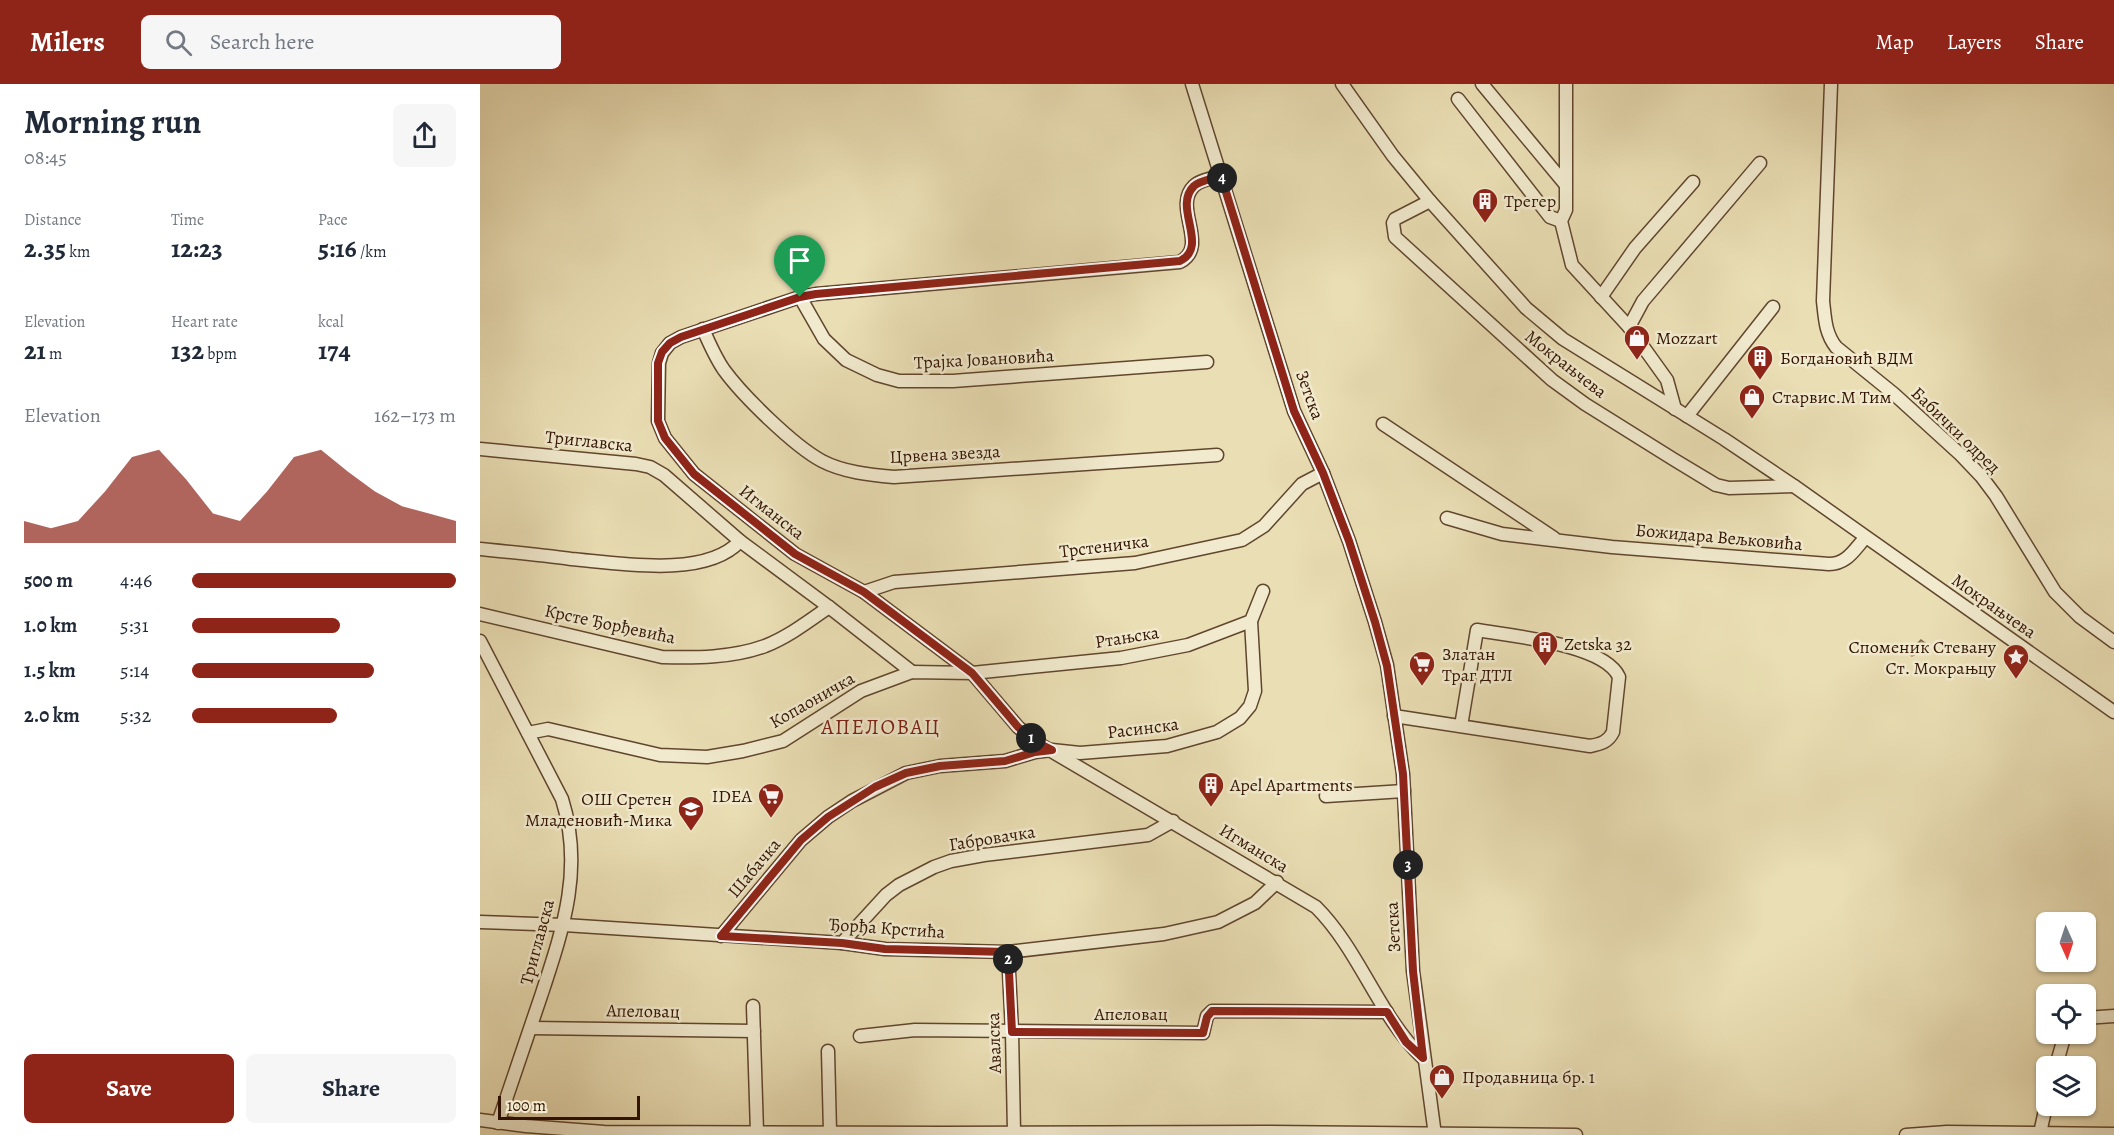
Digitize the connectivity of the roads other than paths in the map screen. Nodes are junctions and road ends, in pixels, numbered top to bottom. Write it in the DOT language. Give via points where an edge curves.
graph roads {
  1 [pos="1192,84"];
  2 [pos="1342,84"];
  3 [pos="1482,84"];
  4 [pos="1566,84"];
  5 [pos="1831,84"];
  6 [pos="1458,99"];
  7 [pos="1760,163"];
  8 [pos="1221,176"];
  9 [pos="1693,182"];
  10 [pos="1565,184"];
  11 [pos="1430,201"];
  12 [pos="1561,221"];
  13 [pos="800,297"];
  14 [pos="1601,297"];
  15 [pos="1773,307"];
  16 [pos="1629,327"];
  17 [pos="703,329"];
  18 [pos="1207,362"];
  19 [pos="1675,409"];
  20 [pos="1687,416"];
  21 [pos="1383,424"];
  22 [pos="480,449"];
  23 [pos="1217,455"];
  24 [pos="1323,473"];
  25 [pos="1794,486"];
  26 [pos="1447,518"];
  27 [pos="1866,538"];
  28 [pos="1558,540"];
  29 [pos="740,541"];
  30 [pos="480,549"];
  31 [pos="1263,591"];
  32 [pos="864,592"];
  33 [pos="829,607"];
  34 [pos="480,614"];
  35 [pos="1251,621"];
  36 [pos="480,641"];
  37 [pos="2114,642"];
  38 [pos="912,672"];
  39 [pos="972,673"];
  40 [pos="2114,712"];
  41 [pos="1394,716"];
  42 [pos="1461,726"];
  43 [pos="528,733"];
  44 [pos="1052,750"];
  45 [pos="1404,791"];
  46 [pos="1326,796"];
  47 [pos="1173,821"];
  48 [pos="1277,882"];
  49 [pos="480,922"];
  50 [pos="564,925"];
  51 [pos="721,936"];
  52 [pos="842,943"];
  53 [pos="1008,952"];
  54 [pos="753,1005"];
  55 [pos="1387,1012"];
  56 [pos="2114,1016"];
  57 [pos="2096,1017"];
  58 [pos="531,1028"];
  59 [pos="754,1031"];
  60 [pos="1012,1032"];
  61 [pos="860,1036"];
  62 [pos="828,1051"];
  63 [pos="1423,1058"];
  64 [pos="2044,1116"];
  65 [pos="480,1120"];
  66 [pos="498,1123"];
  67 [pos="758,1132"];
  68 [pos="830,1132"];
  69 [pos="1014,1132"];
  70 [pos="2040,1133"];
  71 [pos="1435,1134"];
  72 [pos="2114,1134"];
  73 [pos="1576,1135"];
  74 [pos="1906,1135"];
  1 -- 8 [label="street, Зетска"];
  2 -- 11 [label="street, Мокрањчева"];
  3 -- 10 [label="street"];
  4 -- 10 [label="street"];
  5 -- 37 [label="street, Бабички одред" via="1823,301 1830,339 1981,476 2055,592"];
  6 -- 12 [label="street" via="1550,217"];
  7 -- 16 [label="street" via="1643,301"];
  8 -- 13 [label="street, Игманска" via="1197,183 1189,192 1192,245 1180,261"];
  8 -- 24 [label="street, Зетска" via="1294,411"];
  9 -- 14 [label="street" via="1635,248"];
  10 -- 12 [label="street" via="1566,210"];
  11 -- 19 [label="street, Мокрањчева" via="1526,308 1563,339"];
  11 -- 25 [label="street, Мокрањчева" via="1395,219 1395,237 1552,380 1716,485 1741,489"];
  12 -- 14 [label="street" via="1572,265"];
  13 -- 17 [label="street, Игманска"];
  13 -- 18 [label="street, Трајка Јовановића" via="824,339 846,360 899,381 953,381"];
  14 -- 16 [label="street"];
  15 -- 20 [label="street"];
  16 -- 19 [label="street" via="1667,380"];
  17 -- 23 [label="street, Црвена звезда" via="726,372 762,411 804,449 845,469 894,477"];
  17 -- 32 [label="street, Игманска" via="670,343 662,352 657,374 658,421 665,438 694,474 795,554"];
  19 -- 20 [label="street, Мокрањчева"];
  20 -- 25 [label="street, Мокрањчева"];
  21 -- 28 [label="street, Божидара Вељковића"];
  22 -- 29 [label="street, Триглавска" via="650,467"];
  24 -- 32 [label="street, Трстеничка" via="1302,484 1264,526 1242,540 1135,563 894,582"];
  24 -- 41 [label="street, Зетска" via="1375,622 1387,666"];
  25 -- 27 [label="street, Мокрањчева"];
  26 -- 28 [label="street, Божидара Вељковића" via="1502,534"];
  27 -- 28 [label="street, Божидара Вељковића" via="1842,563 1829,564"];
  27 -- 40 [label="street, Мокрањчева"];
  29 -- 30 [label="street" via="712,559 645,566"];
  29 -- 33 [label="street, Триглавска"];
  31 -- 35 [label="street"];
  32 -- 39 [label="street, Игманска"];
  33 -- 34 [label="street, Крсте Ђорђевића" via="764,646 692,658 662,657"];
  33 -- 38 [label="street, Триглавска"];
  35 -- 39 [label="street, Ртањска" via="1188,645 1143,654"];
  35 -- 44 [label="street, Расинска" via="1255,691 1240,718 1217,732 1167,746 1080,753"];
  36 -- 43 [label="street, Триглавска"];
  38 -- 39 [label="street, Копаоничка"];
  38 -- 43 [label="street, Копаоничка" via="861,691 783,741 706,757 660,755 548,729"];
  39 -- 44 [label="street, Игманска" via="1018,727"];
  41 -- 42 [label="street"];
  41 -- 45 [label="street, Зетска"];
  42 -- 42 [label="street" via="1590,746 1601,744 1613,732 1619,676 1606,663 1576,647 1477,630"];
  43 -- 50 [label="street, Триглавска" via="570,823 572,872"];
  44 -- 47 [label="street, Игманска"];
  44 -- 51 [label="street, Шабачка" via="1005,761 906,773 875,787 801,840"];
  45 -- 46 [label="street"];
  45 -- 63 [label="street, Зетска" via="1413,971"];
  47 -- 48 [label="street, Игманска"];
  47 -- 52 [label="street, Габровачка" via="1148,835 984,855 934,867 899,885"];
  48 -- 53 [label="street, Ђорђа Крстића" via="1255,903 1218,922 1164,934"];
  48 -- 55 [label="street, Игманска" via="1325,916"];
  49 -- 50 [label="street, Ђорђа Крстића"];
  50 -- 51 [label="street, Ђорђа Крстића"];
  50 -- 58 [label="street, Триглавска"];
  51 -- 52 [label="street, Ђорђа Крстића"];
  52 -- 53 [label="street, Ђорђа Крстића" via="885,949"];
  53 -- 60 [label="street, Авалска"];
  54 -- 59 [label="street"];
  55 -- 60 [label="street, Апеловац" via="1212,1011 1203,1033"];
  55 -- 63 [label="street, Игманска" via="1406,1042"];
  56 -- 57 [label="street"];
  58 -- 59 [label="street, Апеловац"];
  58 -- 66 [label="street, Триглавска"];
  59 -- 67 [label="street"];
  60 -- 61 [label="street, Апеловац" via="915,1030"];
  60 -- 69 [label="street, Авалска"];
  62 -- 68 [label="street"];
  63 -- 71 [label="street, Зетска"];
  64 -- 70 [label="street"];
  65 -- 66 [label="street"];
  66 -- 67 [label="street" via="604,1132"];
  67 -- 68 [label="street"];
  68 -- 69 [label="street"];
  69 -- 71 [label="street"];
  70 -- 72 [label="street"];
  70 -- 74 [label="street"];
  71 -- 73 [label="street"];
}
